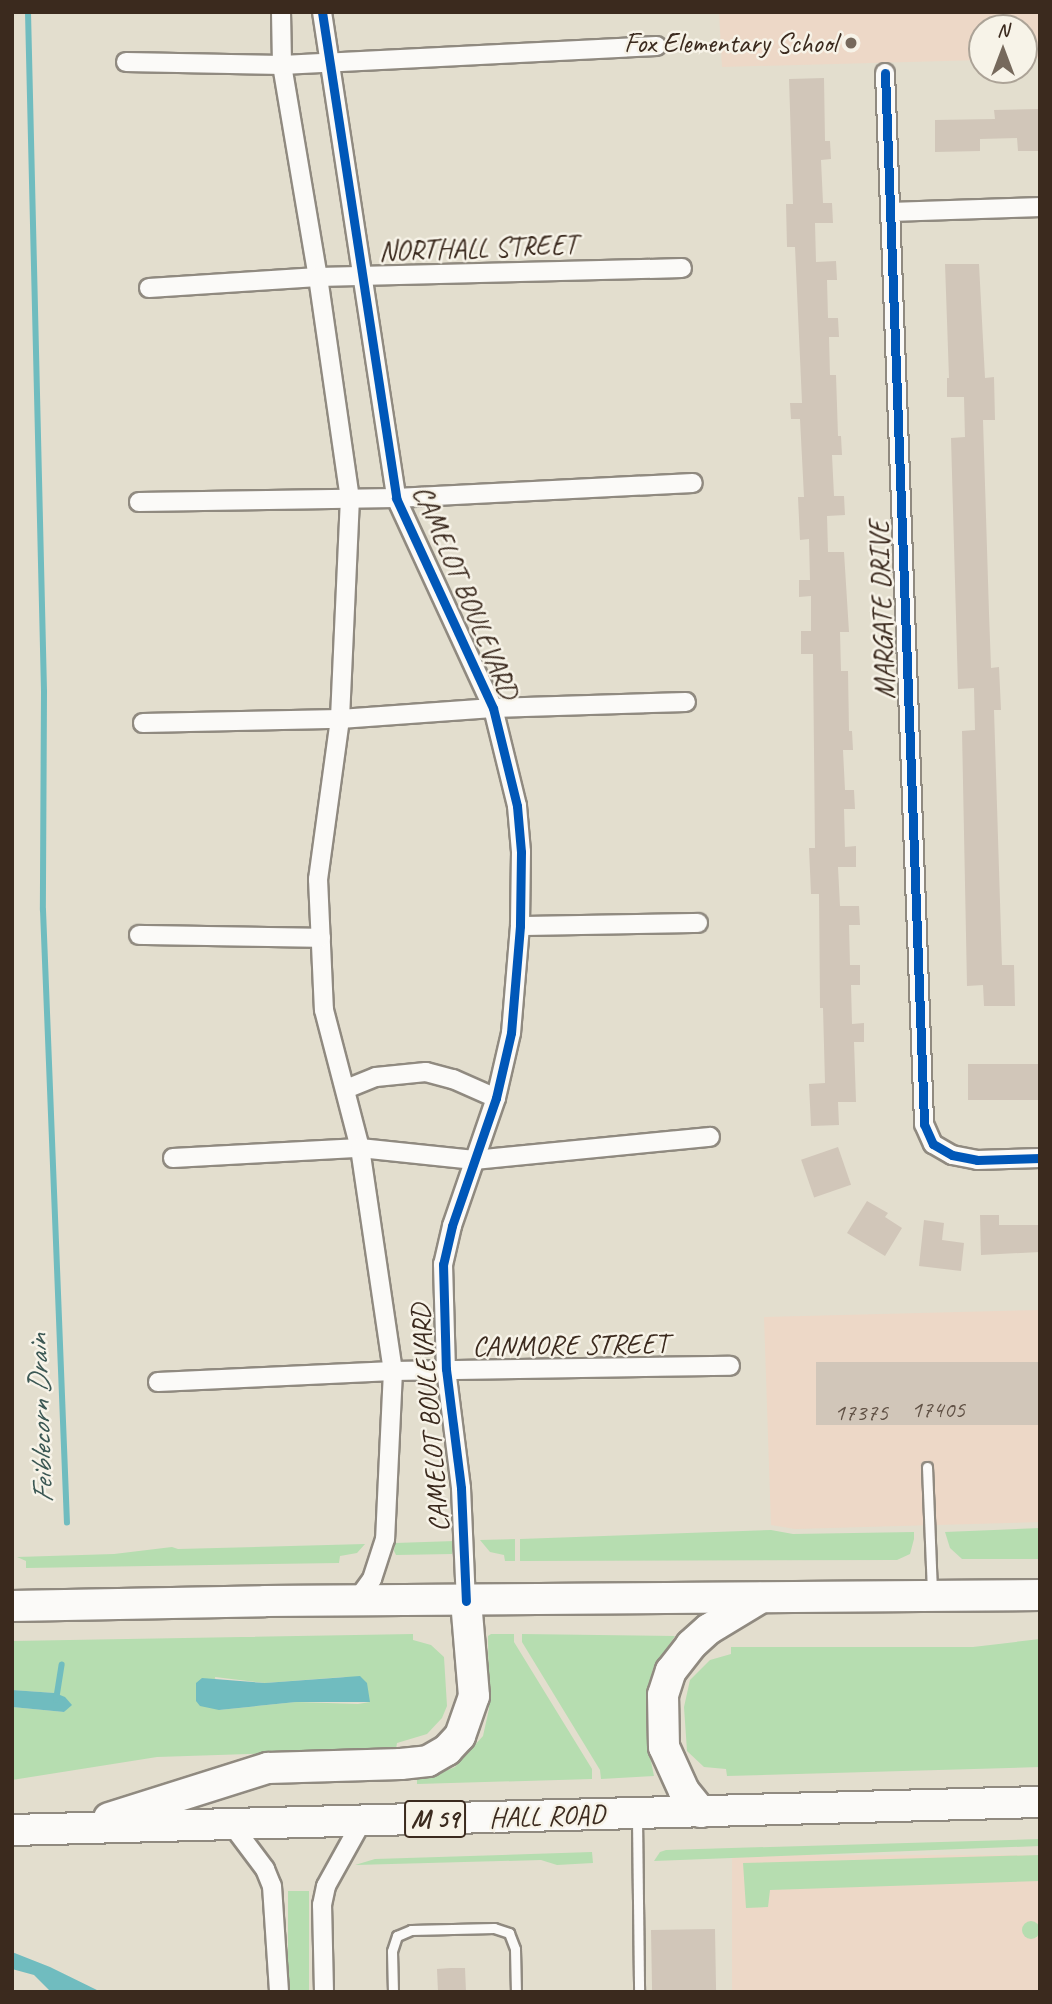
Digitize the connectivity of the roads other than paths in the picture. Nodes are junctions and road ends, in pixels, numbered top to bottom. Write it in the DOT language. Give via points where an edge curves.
graph roads {
  1 [pos="281,12"];
  2 [pos="322,12"];
  3 [pos="657,46"];
  4 [pos="126,62"];
  5 [pos="332,62"];
  6 [pos="282,65"];
  7 [pos="886,73"];
  8 [pos="1040,207"];
  9 [pos="891,212"];
  10 [pos="682,268"];
  11 [pos="318,277"];
  12 [pos="361,277"];
  13 [pos="149,288"];
  14 [pos="693,483"];
  15 [pos="350,498"];
  16 [pos="396,498"];
  17 [pos="139,502"];
  18 [pos="686,702"];
  19 [pos="493,708"];
  20 [pos="340,719"];
  21 [pos="143,723"];
  22 [pos="698,923"];
  23 [pos="520,926"];
  24 [pos="139,935"];
  25 [pos="321,938"];
  26 [pos="346,1089"];
  27 [pos="496,1098"];
  28 [pos="710,1137"];
  29 [pos="360,1148"];
  30 [pos="173,1158"];
  31 [pos="1040,1158"];
  32 [pos="474,1160"];
  33 [pos="730,1366"];
  34 [pos="446,1369"];
  35 [pos="393,1371"];
  36 [pos="158,1382"];
  37 [pos="928,1467"];
  38 [pos="1040,1595"];
  39 [pos="932,1597"];
  40 [pos="760,1598"];
  41 [pos="358,1600"];
  42 [pos="466,1601"];
  43 [pos="12,1606"];
  44 [pos="1040,1802"];
  45 [pos="701,1812"];
  46 [pos="637,1814"];
  47 [pos="362,1821"];
  48 [pos="232,1825"];
  49 [pos="79,1828"];
  50 [pos="12,1830"];
  51 [pos="279,1992"];
  52 [pos="324,1992"];
  53 [pos="393,1992"];
  54 [pos="516,1992"];
  55 [pos="639,1992"];
  1 -- 6 [label="street, CAMELOT BOULEVARD"];
  2 -- 5 [label="street, CAMELOT BOULEVARD"];
  3 -- 5 [label="street"];
  4 -- 6 [label="street"];
  5 -- 6 [label="street"];
  5 -- 12 [label="street, CAMELOT BOULEVARD"];
  6 -- 11 [label="street, CAMELOT BOULEVARD"];
  7 -- 9 [label="street, MARGATE DRIVE"];
  8 -- 9 [label="street"];
  9 -- 31 [label="street, MARGATE DRIVE" via="924,1124 933,1144 952,1155 977,1160"];
  10 -- 12 [label="street, NORTHALL STREET"];
  11 -- 12 [label="street, NORTHALL STREET"];
  11 -- 13 [label="street, NORTHALL STREET"];
  11 -- 15 [label="street, CAMELOT BOULEVARD"];
  12 -- 16 [label="street, CAMELOT BOULEVARD"];
  14 -- 16 [label="street"];
  15 -- 16 [label="street"];
  15 -- 17 [label="street"];
  15 -- 20 [label="street, CAMELOT BOULEVARD"];
  16 -- 19 [label="street, CAMELOT BOULEVARD"];
  18 -- 19 [label="street"];
  19 -- 20 [label="street"];
  19 -- 23 [label="street, CAMELOT BOULEVARD" via="517,806"];
  20 -- 21 [label="street"];
  20 -- 25 [label="street, CAMELOT BOULEVARD" via="318,879"];
  22 -- 23 [label="street"];
  23 -- 27 [label="street, CAMELOT BOULEVARD" via="511,1033"];
  24 -- 25 [label="street"];
  25 -- 26 [label="street, CAMELOT BOULEVARD" via="324,1010"];
  26 -- 27 [label="street" via="376,1077 426,1072"];
  26 -- 29 [label="street, CAMELOT BOULEVARD"];
  27 -- 32 [label="street, CAMELOT BOULEVARD"];
  28 -- 32 [label="street"];
  29 -- 30 [label="street"];
  29 -- 32 [label="street"];
  29 -- 35 [label="street, CAMELOT BOULEVARD"];
  32 -- 34 [label="street, CAMELOT BOULEVARD" via="443,1264"];
  33 -- 34 [label="street, CANMORE STREET"];
  34 -- 35 [label="street, CANMORE STREET"];
  34 -- 42 [label="street, CAMELOT BOULEVARD" via="461,1488"];
  35 -- 36 [label="street, CANMORE STREET"];
  35 -- 41 [label="street, CAMELOT BOULEVARD" via="384,1539 372,1579"];
  37 -- 39 [label="lane"];
  38 -- 39 [label="highway"];
  39 -- 40 [label="highway"];
  40 -- 42 [label="highway"];
  40 -- 45 [label="highway" via="691,1645 671,1671 663,1695 664,1746 684,1791"];
  41 -- 42 [label="highway"];
  41 -- 43 [label="highway"];
  42 -- 49 [label="highway" via="474,1696 460,1736 447,1750 428,1761 268,1768"];
  44 -- 45 [label="highway, HALL ROAD / M 59"];
  45 -- 46 [label="highway, HALL ROAD / M 59"];
  46 -- 47 [label="highway, HALL ROAD / M 59"];
  46 -- 55 [label="lane"];
  47 -- 48 [label="highway, HALL ROAD / M 59"];
  47 -- 52 [label="street" via="326,1886"];
  48 -- 49 [label="highway, HALL ROAD / M 59"];
  48 -- 51 [label="street" via="272,1886"];
  49 -- 50 [label="highway, HALL ROAD / M 59"];
  53 -- 54 [label="lane" via="392,1951 397,1936 411,1930 494,1928 509,1933 515,1949"];
}
